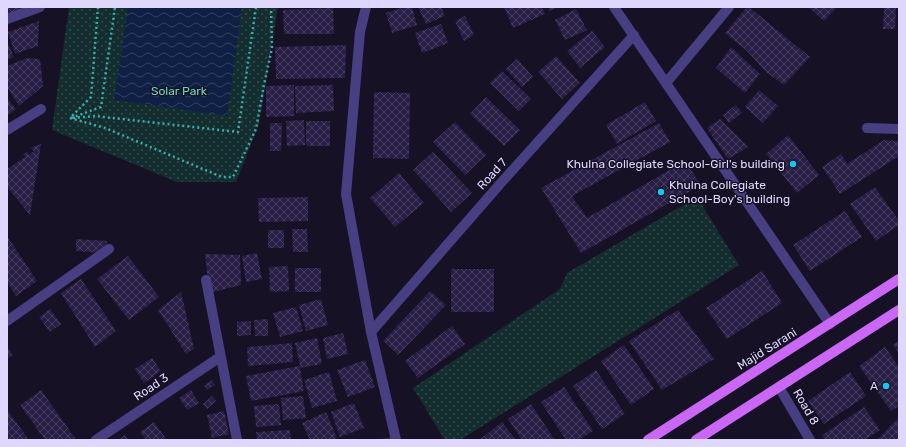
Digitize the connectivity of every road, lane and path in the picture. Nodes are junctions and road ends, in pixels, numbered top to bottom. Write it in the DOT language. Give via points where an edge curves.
graph roads {
  1 [pos="40,7"];
  2 [pos="98,7"];
  3 [pos="115,7"];
  4 [pos="256,7"];
  5 [pos="271,7"];
  6 [pos="366,7"];
  7 [pos="614,7"];
  8 [pos="730,7"];
  9 [pos="7,19"];
  10 [pos="634,35"];
  11 [pos="666,83"];
  12 [pos="41,109"];
  13 [pos="70,118"];
  14 [pos="867,128"];
  15 [pos="899,129"];
  16 [pos="7,130"];
  17 [pos="109,249"];
  18 [pos="899,279"];
  19 [pos="206,280"];
  20 [pos="899,310"];
  21 [pos="7,321"];
  22 [pos="830,324"];
  23 [pos="371,332"];
  24 [pos="220,357"];
  25 [pos="779,387"];
  26 [pos="96,440"];
  27 [pos="236,440"];
  28 [pos="396,440"];
  29 [pos="648,440"];
  30 [pos="696,440"];
  31 [pos="810,440"];
  1 -- 9 [label="street"];
  2 -- 13 [label="path" via="91,96"];
  3 -- 13 [label="path" via="101,107"];
  4 -- 13 [label="path" via="238,132 95,116"];
  5 -- 13 [label="path" via="272,48 256,129 233,177 222,178 105,128"];
  6 -- 23 [label="street" via="360,32 346,194"];
  7 -- 10 [label="street"];
  8 -- 11 [label="street"];
  10 -- 11 [label="street"];
  10 -- 23 [label="street, Road 7"];
  11 -- 22 [label="street"];
  12 -- 16 [label="street"];
  14 -- 15 [label="street"];
  17 -- 21 [label="street"];
  18 -- 22 [label="main road, Majid Sarani"];
  19 -- 24 [label="street"];
  20 -- 25 [label="main road"];
  22 -- 29 [label="main road, Majid Sarani"];
  23 -- 28 [label="street"];
  24 -- 26 [label="street, Road 3"];
  24 -- 27 [label="street"];
  25 -- 30 [label="main road"];
  25 -- 31 [label="street, Road 8"];
}
